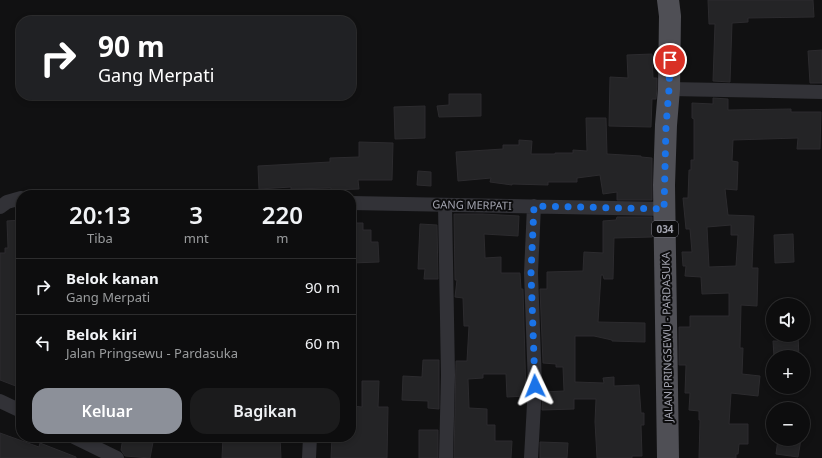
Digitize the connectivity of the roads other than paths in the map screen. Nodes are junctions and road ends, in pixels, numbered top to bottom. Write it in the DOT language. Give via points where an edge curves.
graph roads {
  1 [pos="668,0"];
  2 [pos="669,89"];
  3 [pos="822,92"];
  4 [pos="16,199"];
  5 [pos="356,202"];
  6 [pos="445,205"];
  7 [pos="534,206"];
  8 [pos="0,207"];
  9 [pos="664,209"];
  10 [pos="0,401"];
  11 [pos="16,409"];
  12 [pos="84,442"];
  13 [pos="310,442"];
  14 [pos="117,458"];
  15 [pos="309,458"];
  16 [pos="446,458"];
  17 [pos="530,458"];
  18 [pos="668,458"];
  1 -- 2 [label="main road, JALAN PRINGSEWU - PARDASUKA / 034"];
  2 -- 3 [label="street"];
  2 -- 9 [label="main road, JALAN PRINGSEWU - PARDASUKA / 034"];
  4 -- 8 [label="street"];
  5 -- 6 [label="street, GANG MERPATI"];
  6 -- 7 [label="street, GANG MERPATI"];
  6 -- 16 [label="street" via="448,375"];
  7 -- 9 [label="street, GANG MERPATI"];
  7 -- 17 [label="street" via="531,273 535,386"];
  9 -- 18 [label="main road, JALAN PRINGSEWU - PARDASUKA / 034"];
  10 -- 11 [label="street"];
  12 -- 14 [label="street"];
  13 -- 15 [label="street"];
}
